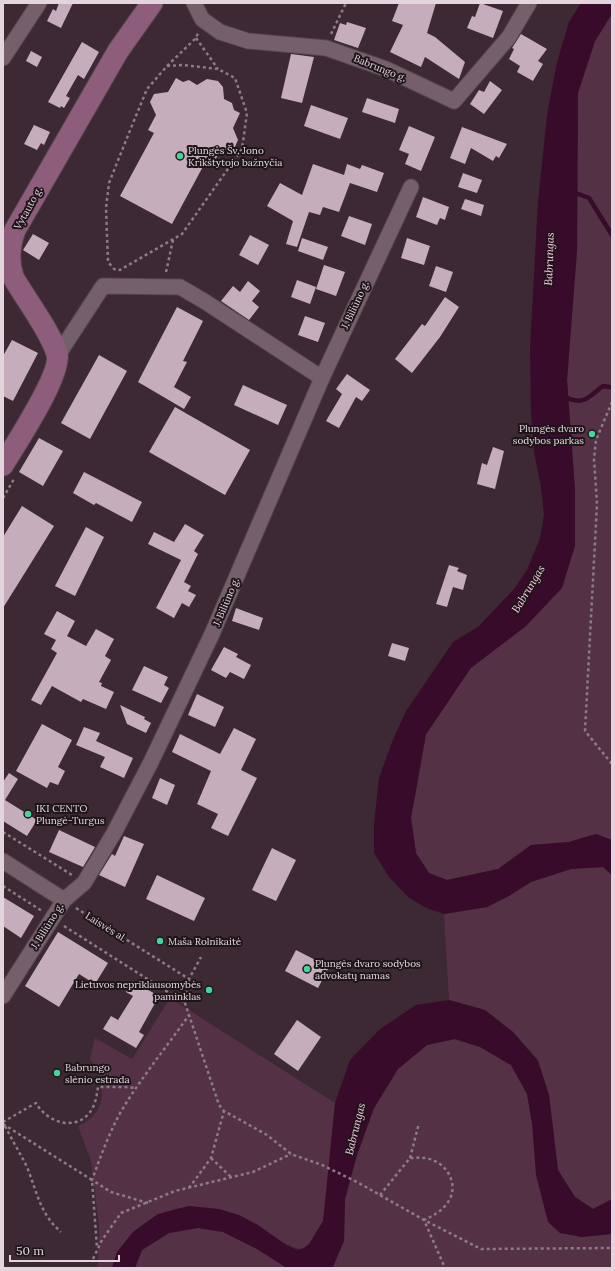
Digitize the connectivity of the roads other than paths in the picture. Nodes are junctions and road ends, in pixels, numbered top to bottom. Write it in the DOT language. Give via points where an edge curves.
graph roads {
  1 [pos="39,3"];
  2 [pos="152,3"];
  3 [pos="194,3"];
  4 [pos="529,3"];
  5 [pos="3,58"];
  6 [pos="411,187"];
  7 [pos="58,355"];
  8 [pos="322,378"];
  9 [pos="9,471"];
  10 [pos="3,861"];
  11 [pos="64,900"];
  12 [pos="3,996"];
  1 -- 5 [label="street"];
  2 -- 7 [label="main road, Vytauto g." via="118,51 11,242 10,268 13,277"];
  3 -- 4 [label="street, Babrungo g." via="202,20 220,32 248,40 326,48 386,69 454,101 509,37"];
  6 -- 8 [label="street, J. Biliūno g."];
  7 -- 8 [label="street" via="103,286 180,287 204,300"];
  7 -- 9 [label="main road" via="55,373"];
  8 -- 11 [label="street, J. Biliūno g." via="212,634 147,768 114,833 84,883"];
  10 -- 11 [label="street"];
  11 -- 12 [label="street, J. Biliūno g."];
}
